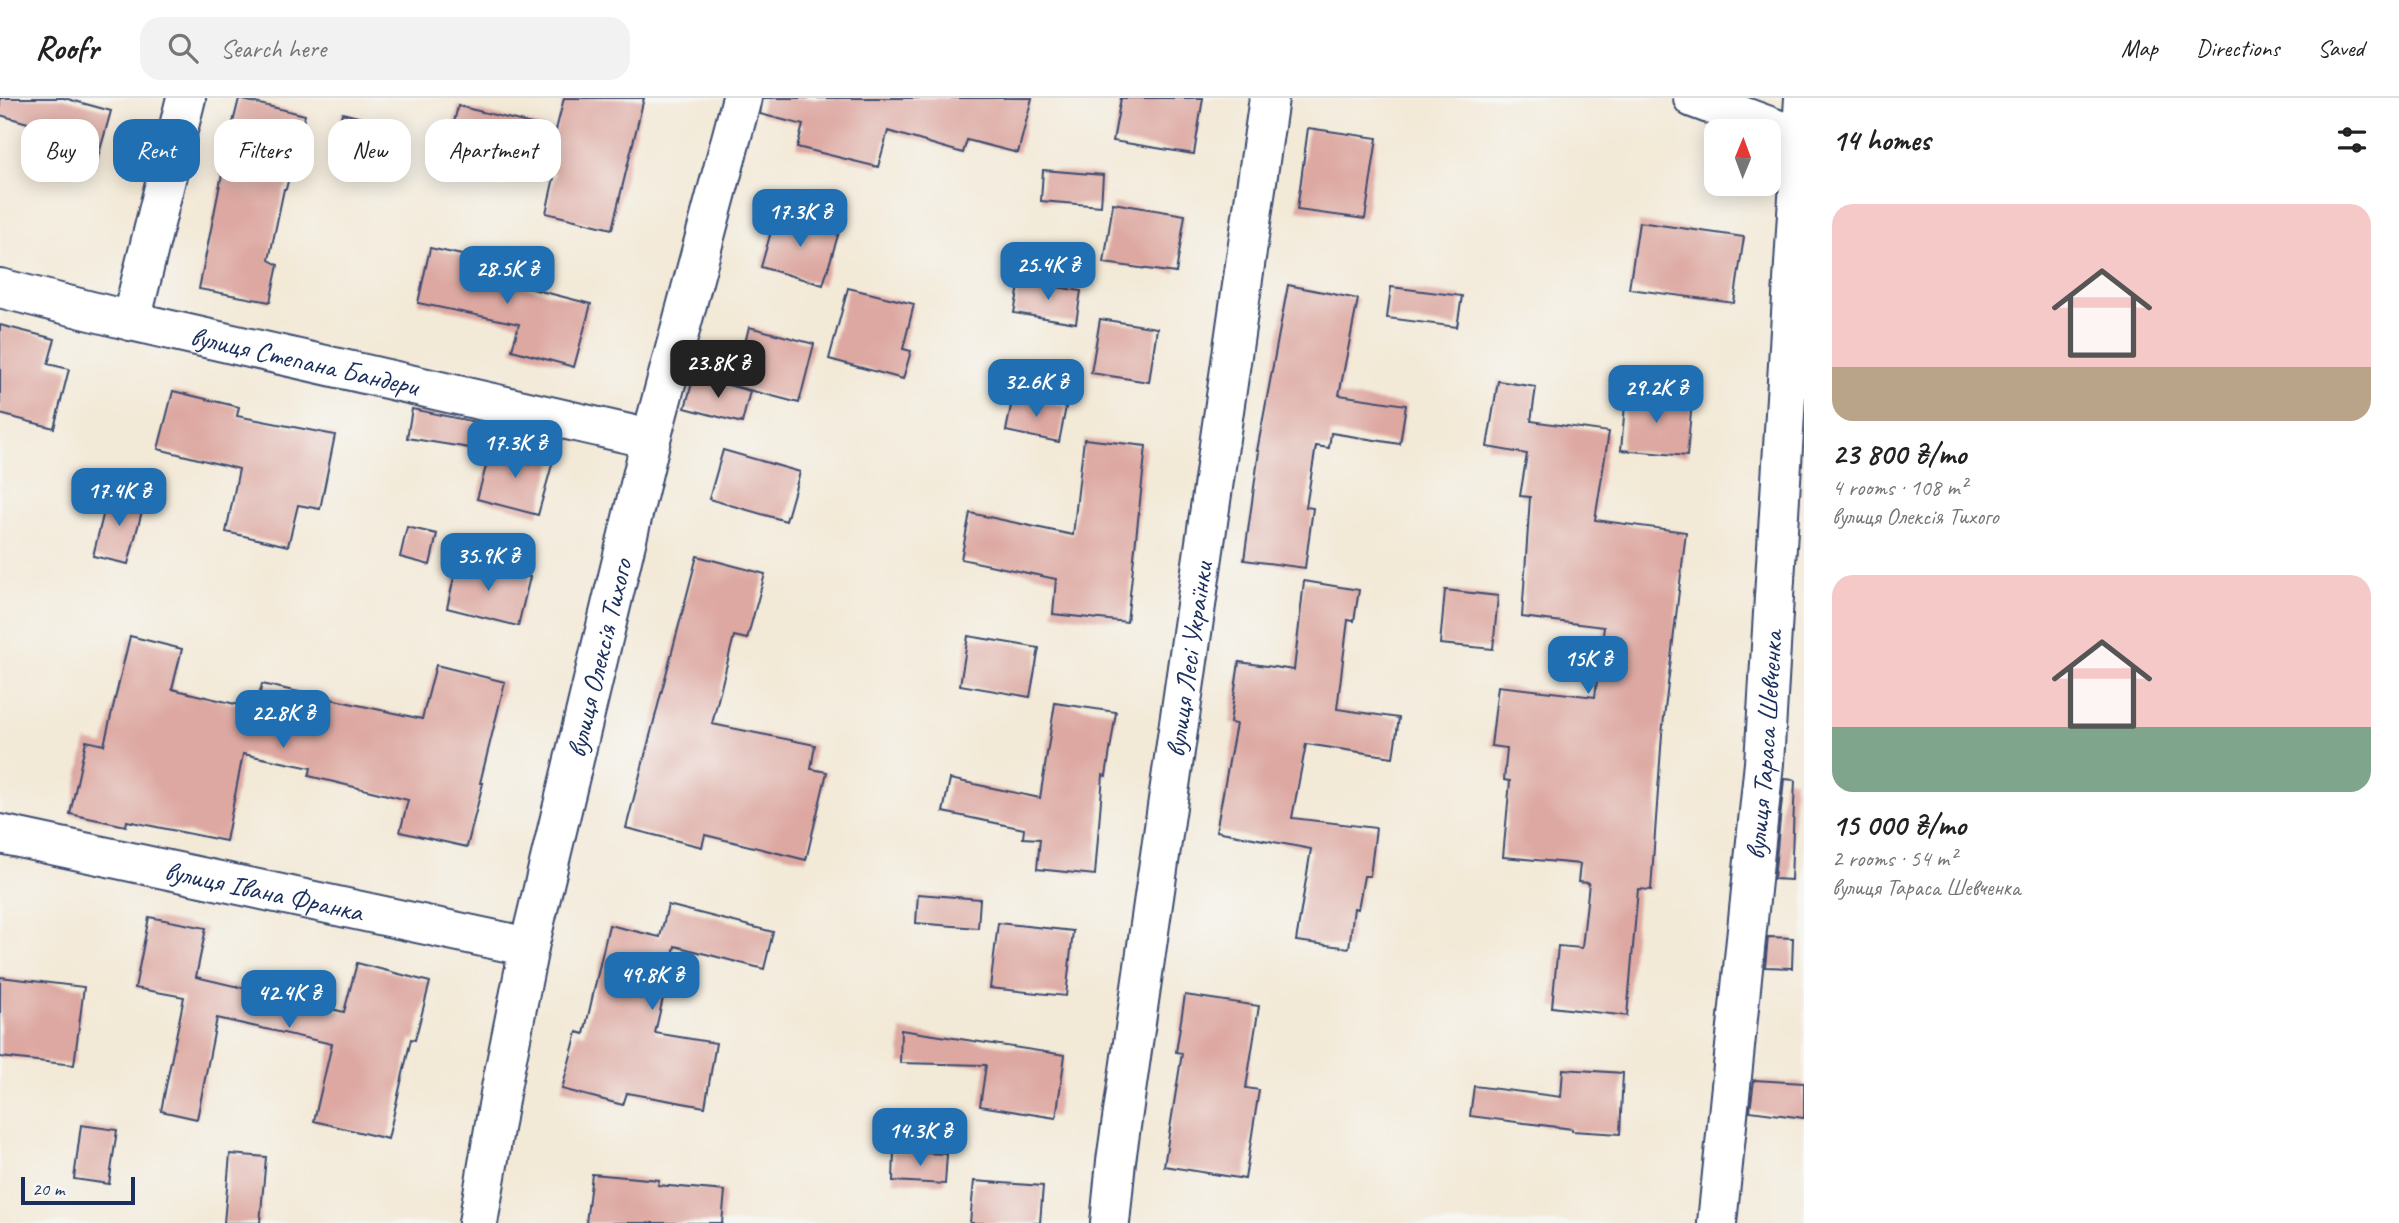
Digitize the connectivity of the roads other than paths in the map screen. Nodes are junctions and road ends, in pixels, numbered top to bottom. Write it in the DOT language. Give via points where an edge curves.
graph roads {
  1 [pos="186,98"];
  2 [pos="742,98"];
  3 [pos="1269,98"];
  4 [pos="1693,98"];
  5 [pos="1804,98"];
  6 [pos="1802,138"];
  7 [pos="0,288"];
  8 [pos="131,321"];
  9 [pos="651,439"];
  10 [pos="0,834"];
  11 [pos="529,947"];
  12 [pos="478,1223"];
  13 [pos="1110,1223"];
  14 [pos="1717,1223"];
  1 -- 8 [label="street"];
  2 -- 9 [label="street, вулиця Олексія Тихого"];
  3 -- 13 [label="street, вулиця Лесі Українки"];
  4 -- 6 [label="street"];
  5 -- 6 [label="street, вулиця Тараса Шевченка"];
  6 -- 14 [label="street, вулиця Тараса Шевченка" via="1764,762"];
  7 -- 8 [label="street, вулиця Степана Бандери"];
  8 -- 9 [label="street, вулиця Степана Бандери"];
  9 -- 11 [label="street, вулиця Олексія Тихого"];
  10 -- 11 [label="street, вулиця Івана Франка"];
  11 -- 12 [label="street, вулиця Олексія Тихого"];
}
